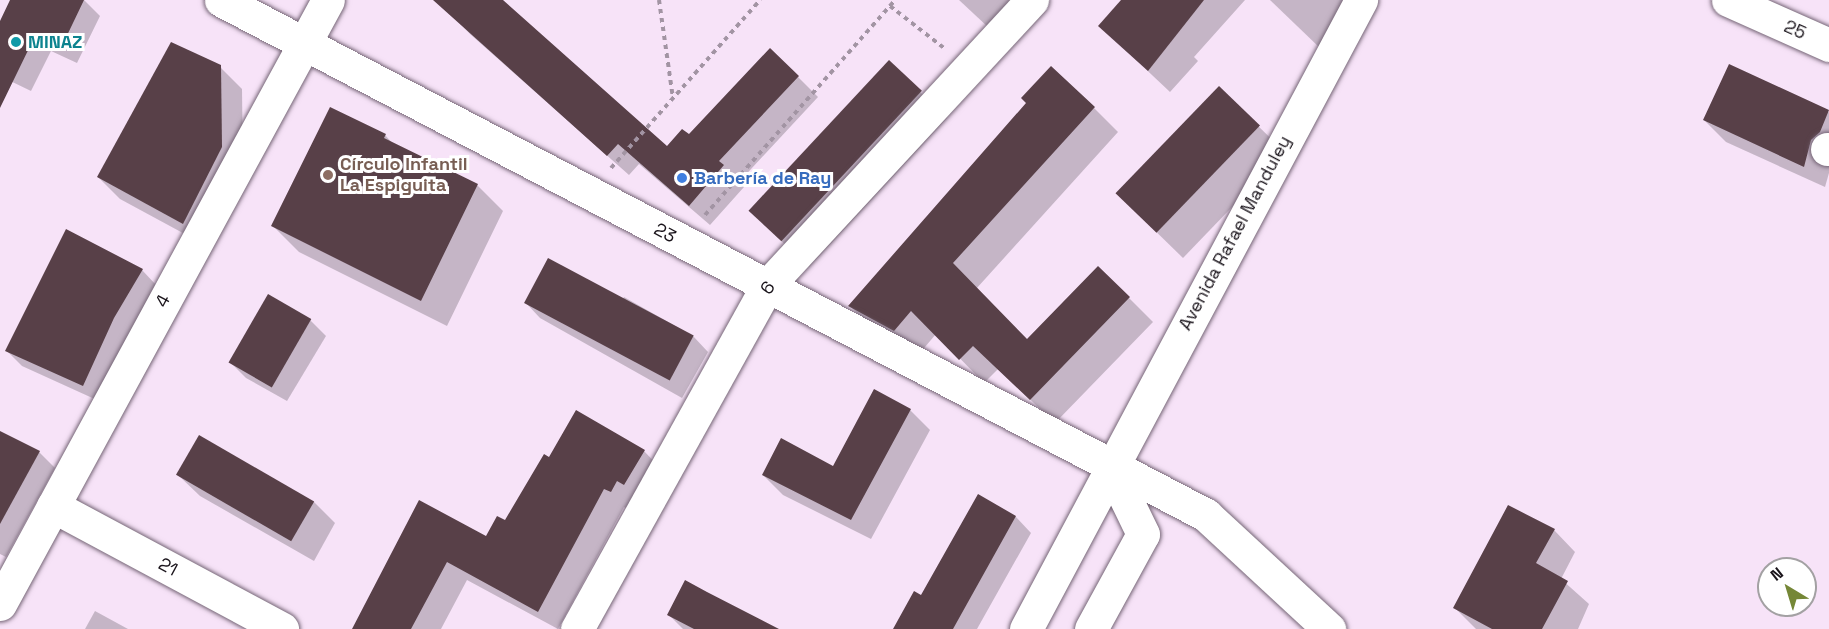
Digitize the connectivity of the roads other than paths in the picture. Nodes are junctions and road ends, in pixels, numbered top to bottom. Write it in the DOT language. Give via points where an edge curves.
graph roads {
  1 [pos="221,0"];
  2 [pos="328,0"];
  3 [pos="1032,0"];
  4 [pos="1361,0"];
  5 [pos="1728,0"];
  6 [pos="302,42"];
  7 [pos="1829,45"];
  8 [pos="767,286"];
  9 [pos="1110,466"];
  10 [pos="53,506"];
  11 [pos="0,604"];
  12 [pos="282,629"];
  13 [pos="577,629"];
  14 [pos="1026,629"];
  15 [pos="1091,629"];
  16 [pos="1329,629"];
  1 -- 6 [label="street, 23"];
  2 -- 6 [label="street, 4"];
  3 -- 8 [label="street, 6"];
  4 -- 9 [label="street, Avenida Rafael Manduley"];
  5 -- 7 [label="street, 25"];
  6 -- 8 [label="street, 23"];
  6 -- 10 [label="street, 4"];
  8 -- 9 [label="street, 23"];
  8 -- 13 [label="street, 6"];
  9 -- 14 [label="street, Avenida Rafael Manduley"];
  9 -- 15 [label="street" via="1143,534"];
  9 -- 16 [label="street, 23" via="1206,514"];
  10 -- 11 [label="street, 4"];
  10 -- 12 [label="street, 21"];
}
